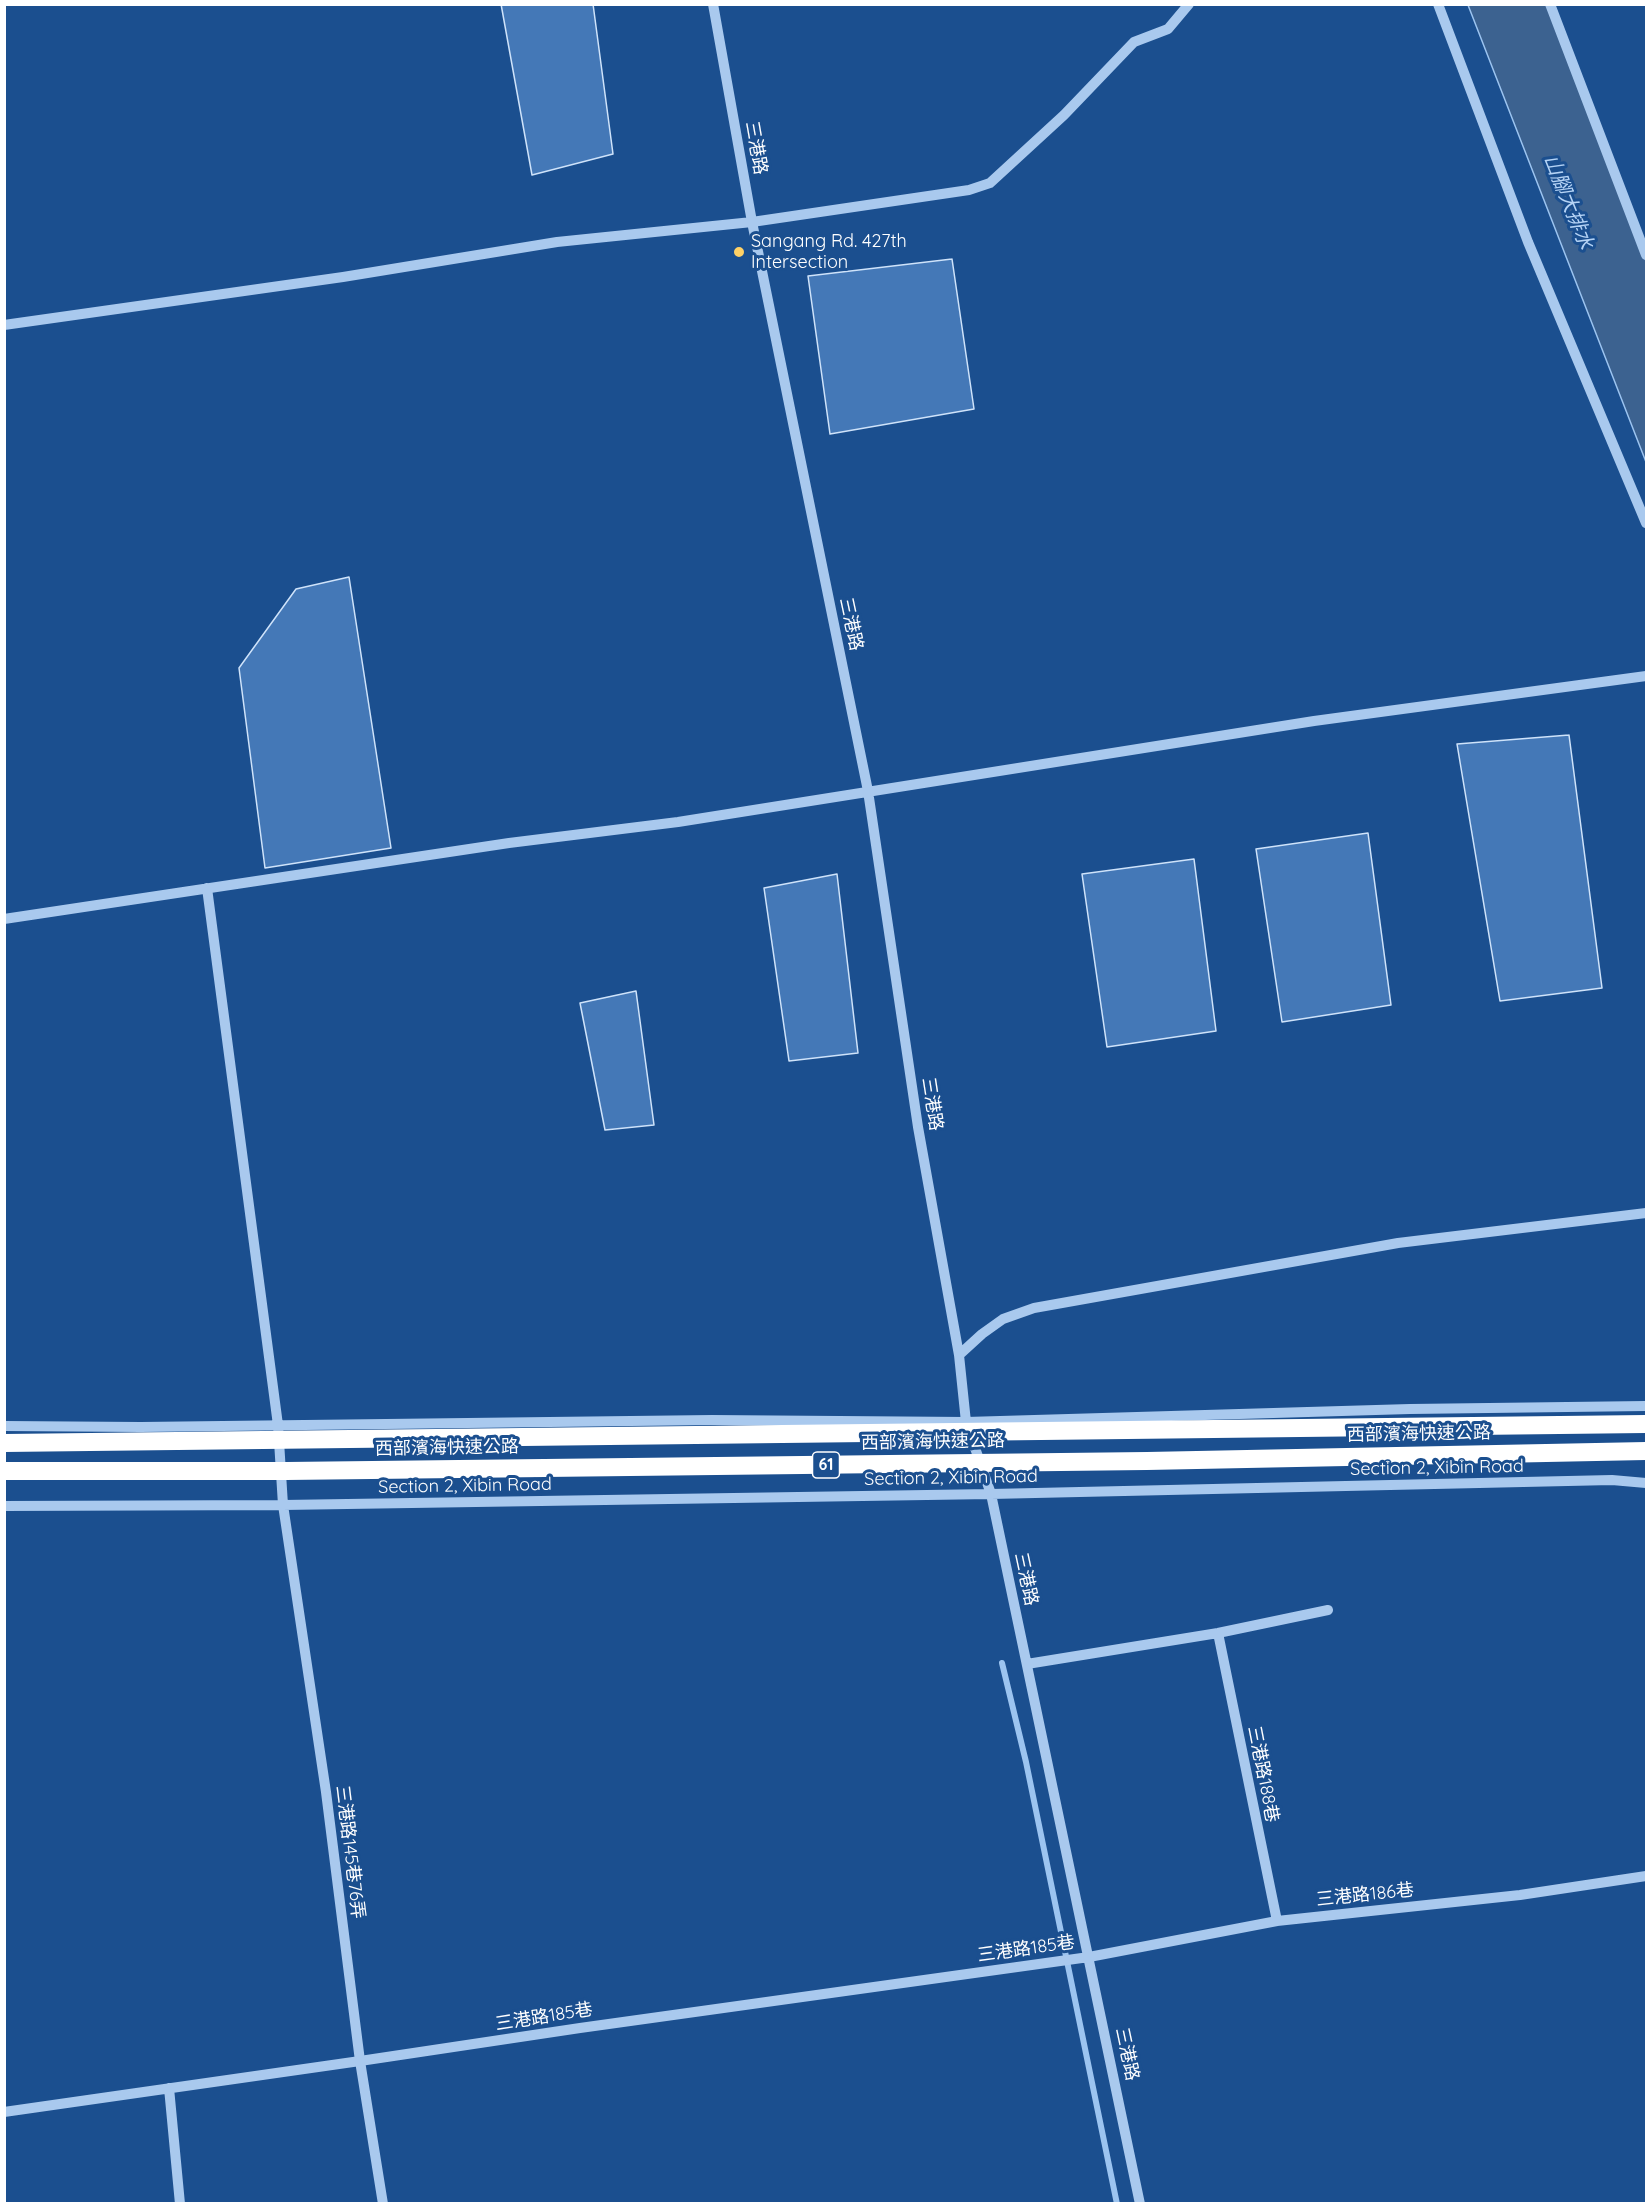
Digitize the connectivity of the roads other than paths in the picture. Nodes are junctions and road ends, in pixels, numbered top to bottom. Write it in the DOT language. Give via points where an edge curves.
graph roads {
  1 [pos="713,4"];
  2 [pos="1189,4"];
  3 [pos="1438,4"];
  4 [pos="1550,4"];
  5 [pos="752,222"];
  6 [pos="1647,255"];
  7 [pos="4,325"];
  8 [pos="1647,523"];
  9 [pos="1647,676"];
  10 [pos="868,790"];
  11 [pos="207,888"];
  12 [pos="4,919"];
  13 [pos="1647,1213"];
  14 [pos="959,1354"];
  15 [pos="1647,1406"];
  16 [pos="966,1422"];
  17 [pos="1647,1424"];
  18 [pos="278,1425"];
  19 [pos="4,1426"];
  20 [pos="4,1443"];
  21 [pos="1647,1451"];
  22 [pos="4,1471"];
  23 [pos="1647,1483"];
  24 [pos="991,1494"];
  25 [pos="283,1505"];
  26 [pos="4,1506"];
  27 [pos="1328,1610"];
  28 [pos="1218,1633"];
  29 [pos="1028,1664"];
  30 [pos="1647,1876"];
  31 [pos="1276,1921"];
  32 [pos="1089,1957"];
  33 [pos="360,2061"];
  34 [pos="169,2088"];
  35 [pos="4,2112"];
  36 [pos="180,2204"];
  37 [pos="383,2204"];
  38 [pos="1140,2204"];
  1 -- 5 [label="street, 三港路"];
  2 -- 5 [label="street" via="1168,29 1134,42 1064,116 990,183 969,190"];
  3 -- 8 [label="street" via="1528,242"];
  4 -- 6 [label="street"];
  5 -- 7 [label="street" via="557,242"];
  5 -- 10 [label="street, 三港路"];
  9 -- 10 [label="street" via="1314,721"];
  10 -- 11 [label="street" via="678,822"];
  10 -- 14 [label="street, 三港路" via="918,1127"];
  11 -- 12 [label="street"];
  11 -- 18 [label="street, 三港路145巷76弄"];
  13 -- 14 [label="street" via="1398,1243 1034,1308 1003,1319"];
  14 -- 16 [label="street, 三港路"];
  15 -- 16 [label="street"];
  16 -- 18 [label="street" via="712,1420"];
  16 -- 24 [label="street, 三港路"];
  17 -- 20 [label="highway, 西部濱海快速公路 / 61, bridge"];
  18 -- 19 [label="street"];
  18 -- 25 [label="street, 三港路145巷76弄"];
  21 -- 22 [label="highway, 西部濱海快速公路 / 61, bridge" via="429,1470"];
  23 -- 24 [label="street, Section 2, Xibin Road" via="1612,1480"];
  24 -- 25 [label="street, Section 2, Xibin Road"];
  24 -- 29 [label="street, 三港路"];
  25 -- 26 [label="street, Section 2, Xibin Road"];
  25 -- 33 [label="street, 三港路145巷76弄" via="326,1792"];
  27 -- 28 [label="street"];
  28 -- 29 [label="street"];
  28 -- 31 [label="street, 三港路188巷"];
  29 -- 32 [label="street, 三港路"];
  30 -- 31 [label="street, 三港路186巷" via="1520,1895"];
  31 -- 32 [label="street, 三港路186巷"];
  32 -- 33 [label="street, 三港路185巷"];
  32 -- 38 [label="street, 三港路"];
  33 -- 34 [label="street, 三港路185巷"];
  33 -- 37 [label="street, 三港路145巷76弄"];
  34 -- 35 [label="street, 三港路185巷"];
  34 -- 36 [label="street"];
}
